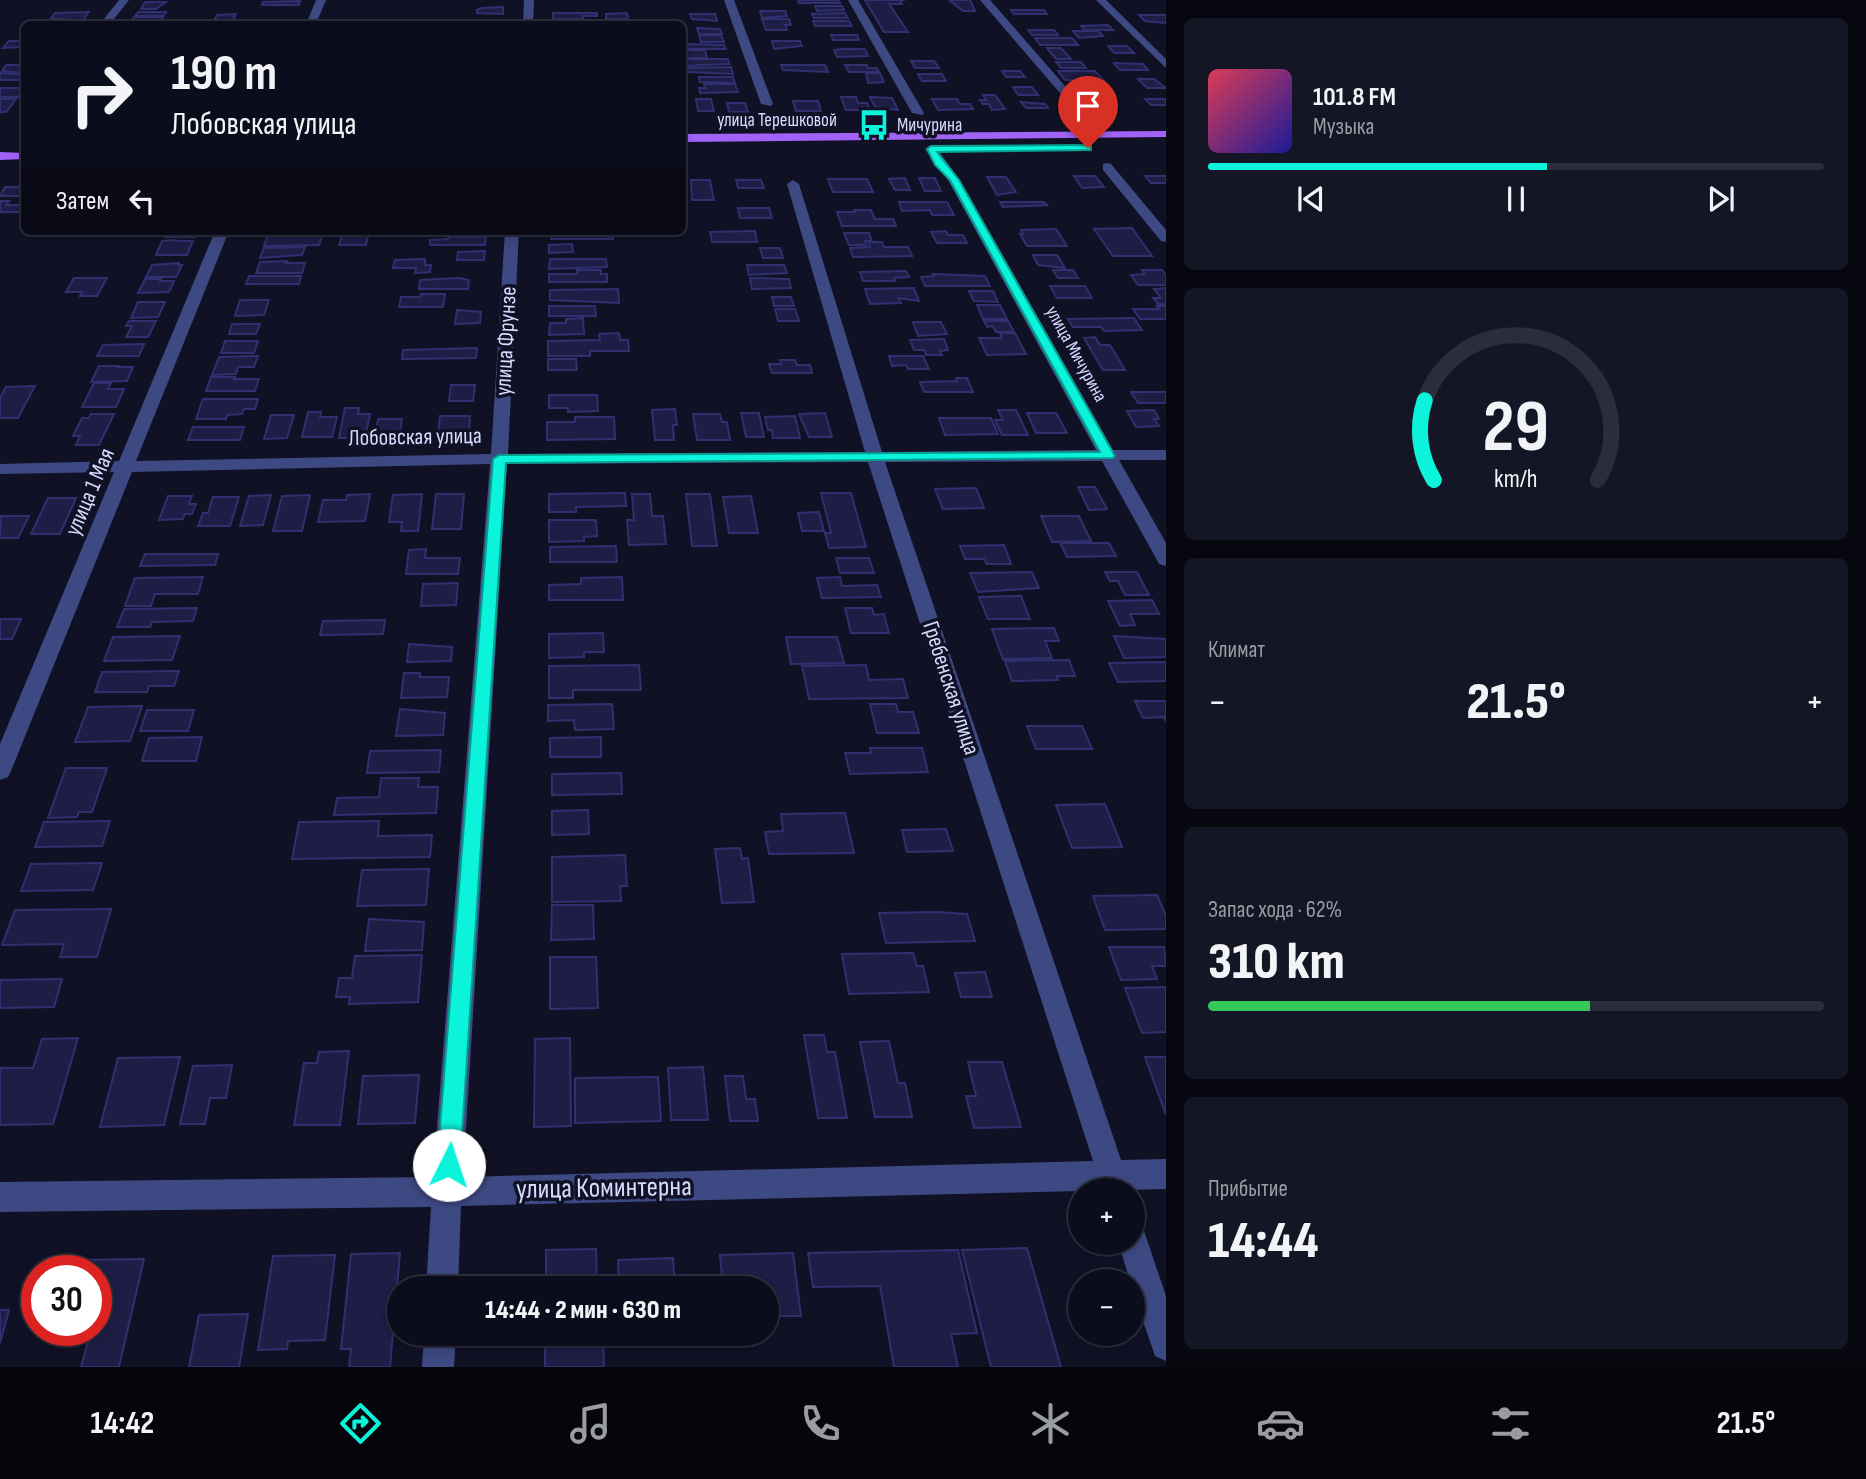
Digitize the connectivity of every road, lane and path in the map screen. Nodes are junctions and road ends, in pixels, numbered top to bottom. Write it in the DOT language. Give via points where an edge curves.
graph roads {
  1 [pos="124,0"];
  2 [pos="321,0"];
  3 [pos="529,0"];
  4 [pos="729,0"];
  5 [pos="853,0"];
  6 [pos="985,0"];
  7 [pos="1101,0"];
  8 [pos="107,21"];
  9 [pos="312,21"];
  10 [pos="528,21"];
  11 [pos="1166,65"];
  12 [pos="766,104"];
  13 [pos="918,113"];
  14 [pos="1088,119"];
  15 [pos="1166,134"];
  16 [pos="686,138"];
  17 [pos="0,143"];
  18 [pos="21,143"];
  19 [pos="1111,148"];
  20 [pos="931,149"];
  21 [pos="686,151"];
  22 [pos="0,156"];
  23 [pos="21,156"];
  24 [pos="1107,167"];
  25 [pos="793,184"];
  26 [pos="220,235"];
  27 [pos="512,235"];
  28 [pos="1166,238"];
  29 [pos="1166,455"];
  30 [pos="1109,456"];
  31 [pos="875,457"];
  32 [pos="499,459"];
  33 [pos="128,465"];
  34 [pos="0,469"];
  35 [pos="1166,560"];
  36 [pos="0,771"];
  37 [pos="1166,1174"];
  38 [pos="1113,1178"];
  39 [pos="1143,1178"];
  40 [pos="1068,1184"];
  41 [pos="447,1192"];
  42 [pos="0,1197"];
  43 [pos="1137,1255"];
  44 [pos="443,1276"];
  45 [pos="1166,1345"];
  46 [pos="439,1346"];
  47 [pos="438,1367"];
  1 -- 8 [label="street"];
  2 -- 9 [label="street"];
  3 -- 10 [label="street"];
  4 -- 12 [label="street"];
  5 -- 13 [label="street"];
  6 -- 14 [label="street"];
  7 -- 11 [label="street"];
  15 -- 16 [label="main road, улица Терешковой"];
  17 -- 18 [label="main road"];
  19 -- 20 [label="main road, улица Терешковой"];
  20 -- 21 [label="main road, улица Терешковой"];
  20 -- 30 [label="street, улица Мичурина" via="948,169"];
  22 -- 23 [label="main road"];
  24 -- 28 [label="street"];
  25 -- 31 [label="street, Гребенская улица"];
  26 -- 33 [label="street, улица 1 Мая"];
  27 -- 32 [label="street, улица Фрунзе"];
  29 -- 30 [label="street, Лобовская улица"];
  30 -- 31 [label="street, Лобовская улица"];
  30 -- 35 [label="street, улица Мичурина"];
  31 -- 32 [label="street, Лобовская улица"];
  31 -- 38 [label="street, Гребенская улица"];
  32 -- 33 [label="street, Лобовская улица"];
  32 -- 41 [label="street, улица Фрунзе"];
  33 -- 34 [label="street, Лобовская улица"];
  33 -- 36 [label="street, улица 1 Мая"];
  37 -- 39 [label="street, улица Коминтерна"];
  40 -- 41 [label="street, улица Коминтерна"];
  41 -- 42 [label="street, улица Коминтерна"];
  41 -- 44 [label="street, улица Фрунзе"];
  43 -- 45 [label="street"];
  46 -- 47 [label="street"];
}
